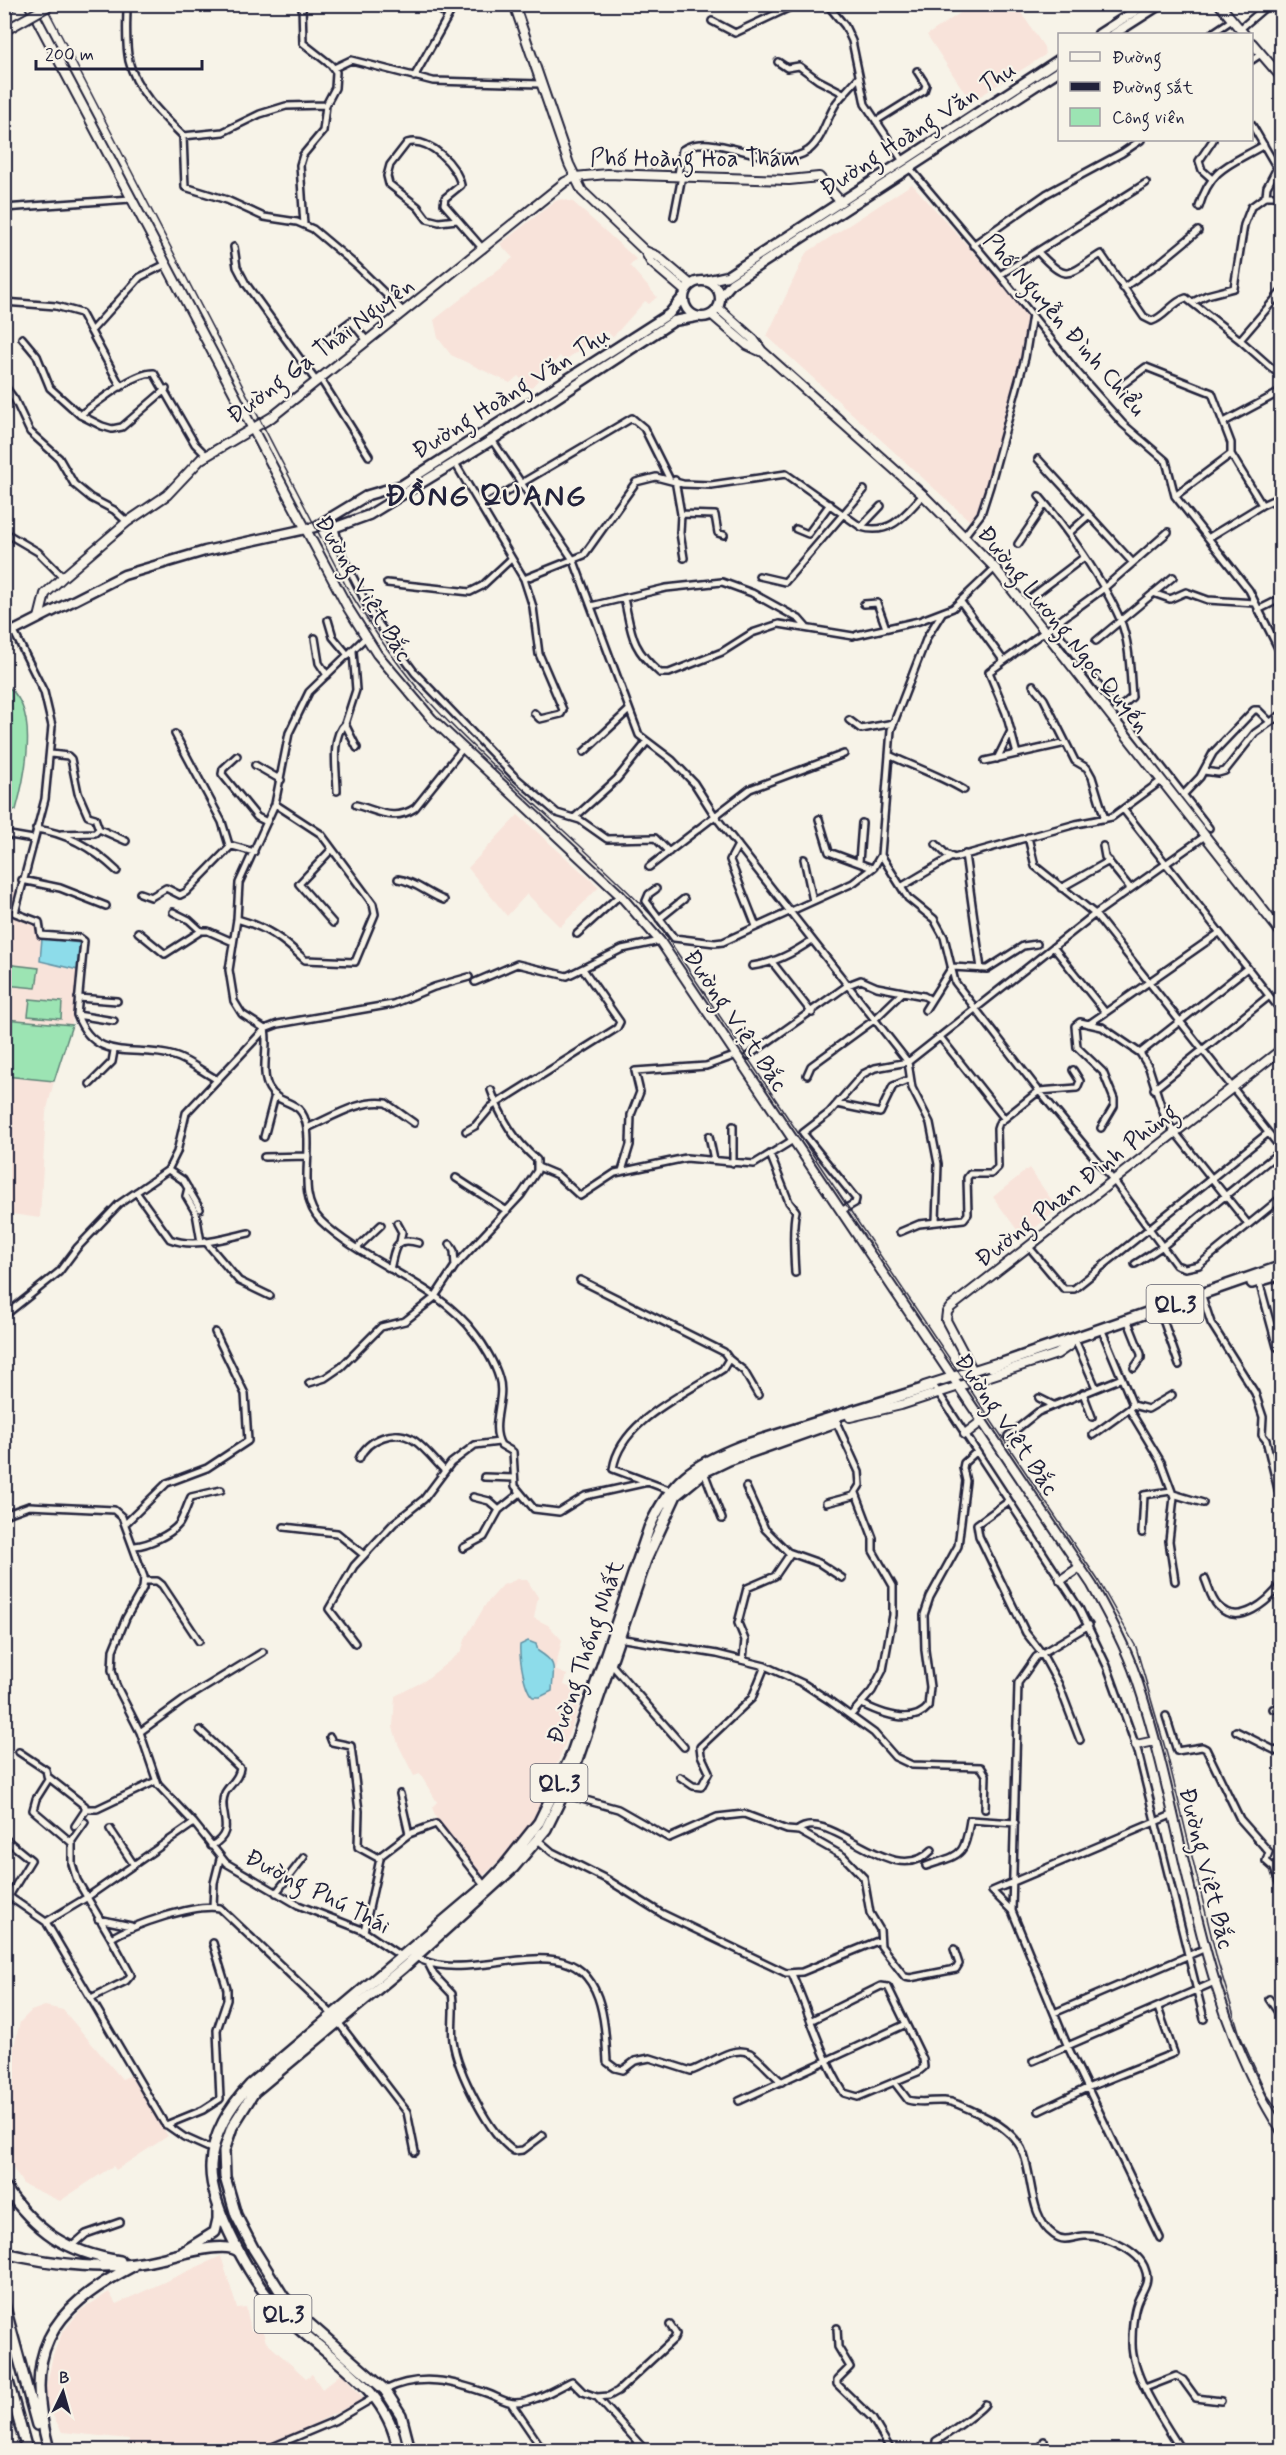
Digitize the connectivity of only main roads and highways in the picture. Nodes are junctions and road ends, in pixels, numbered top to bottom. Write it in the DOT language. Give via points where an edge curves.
graph roads {
  1 [pos="1146,4"];
  2 [pos="1161,4"];
  3 [pos="1100,33"];
  4 [pos="1116,33"];
  5 [pos="1058,66"];
  6 [pos="906,164"];
  7 [pos="811,226"];
  8 [pos="705,281"];
  9 [pos="686,291"];
  10 [pos="720,297"];
  11 [pos="696,317"];
  12 [pos="552,389"];
  13 [pos="558,398"];
  14 [pos="319,525"];
  15 [pos="4,636"];
  16 [pos="1281,1266"];
  17 [pos="1281,1274"];
  18 [pos="1071,1343"];
  19 [pos="993,1369"];
  20 [pos="932,1388"];
  21 [pos="850,1414"];
  22 [pos="673,1493"];
  23 [pos="614,1637"];
  24 [pos="409,1959"];
  25 [pos="336,2018"];
  26 [pos="213,2150"];
  27 [pos="224,2151"];
  28 [pos="4,2186"];
  29 [pos="216,2194"];
  30 [pos="231,2201"];
  31 [pos="231,2233"];
  32 [pos="205,2239"];
  33 [pos="210,2249"];
  34 [pos="7,2254"];
  35 [pos="178,2254"];
  36 [pos="257,2254"];
  37 [pos="245,2259"];
  38 [pos="137,2264"];
  39 [pos="4,2304"];
  40 [pos="4,2367"];
  41 [pos="27,2451"];
  42 [pos="44,2451"];
  43 [pos="49,2451"];
  44 [pos="398,2451"];
  45 [pos="410,2451"];
  1 -- 3 [label="main road"];
  2 -- 4 [label="main road"];
  5 -- 6 [label="main road, Đường Hoàng Văn Thụ"];
  6 -- 7 [label="main road, Đường Hoàng Văn Thụ"];
  6 -- 7 [label="main road, Đường Hoàng Văn Thụ" via="840,201"];
  7 -- 8 [label="main road, Đường Hoàng Văn Thụ" via="727,276"];
  7 -- 10 [label="main road, Đường Hoàng Văn Thụ" via="732,283"];
  8 -- 9 [label="main road"];
  8 -- 10 [label="main road" via="715,286"];
  9 -- 11 [label="main road" via="686,310"];
  9 -- 12 [label="main road, Đường Hoàng Văn Thụ" via="669,314"];
  10 -- 11 [label="main road" via="715,311"];
  11 -- 13 [label="main road, Đường Hoàng Văn Thụ" via="674,321"];
  12 -- 13 [label="main road"];
  12 -- 14 [label="main road, Đường Hoàng Văn Thụ" via="402,485 368,495"];
  13 -- 14 [label="main road, Đường Hoàng Văn Thụ" via="369,515 336,527"];
  14 -- 15 [label="main road" via="136,571"];
  16 -- 18 [label="highway, QL.3"];
  17 -- 18 [label="highway, QL.3"];
  18 -- 19 [label="highway, QL.3"];
  20 -- 21 [label="highway, Đường Thống Nhất / QL.3"];
  21 -- 22 [label="highway, Đường Thống Nhất / QL.3" via="745,1453 704,1472"];
  21 -- 22 [label="highway, Đường Thống Nhất / QL.3" via="714,1456 690,1471"];
  22 -- 23 [label="highway, Đường Thống Nhất / QL.3"];
  23 -- 24 [label="highway, Đường Thống Nhất / QL.3" via="571,1755 539,1822 504,1866"];
  23 -- 24 [label="highway, Đường Thống Nhất / QL.3" via="610,1663 564,1794 538,1840 513,1868"];
  24 -- 25 [label="highway, Đường Thống Nhất / QL.3"];
  25 -- 26 [label="highway, Đường Thống Nhất / QL.3" via="244,2092 226,2116"];
  25 -- 27 [label="highway, Đường Thống Nhất / QL.3" via="254,2092 236,2119"];
  26 -- 27 [label="highway"];
  26 -- 29 [label="highway, QL.3" via="211,2169"];
  27 -- 30 [label="highway, QL.3"];
  28 -- 38 [label="highway" via="24,2214 58,2241 90,2256"];
  29 -- 31 [label="highway, QL.3"];
  29 -- 32 [label="highway" via="218,2226"];
  30 -- 31 [label="highway"];
  30 -- 36 [label="highway, QL.3"];
  31 -- 32 [label="highway"];
  31 -- 33 [label="highway"];
  31 -- 36 [label="highway" via="242,2238"];
  31 -- 37 [label="highway, QL.3"];
  32 -- 35 [label="highway"];
  33 -- 35 [label="highway"];
  33 -- 37 [label="highway" via="230,2247"];
  34 -- 38 [label="highway" via="91,2266"];
  35 -- 38 [label="highway"];
  36 -- 45 [label="highway, QL.3" via="297,2313 385,2390 400,2415"];
  37 -- 44 [label="highway, QL.3" via="279,2310 375,2397 392,2425"];
  38 -- 43 [label="highway" via="82,2296 60,2320 46,2346 39,2403"];
  39 -- 42 [label="highway"];
  40 -- 41 [label="highway"];
}
